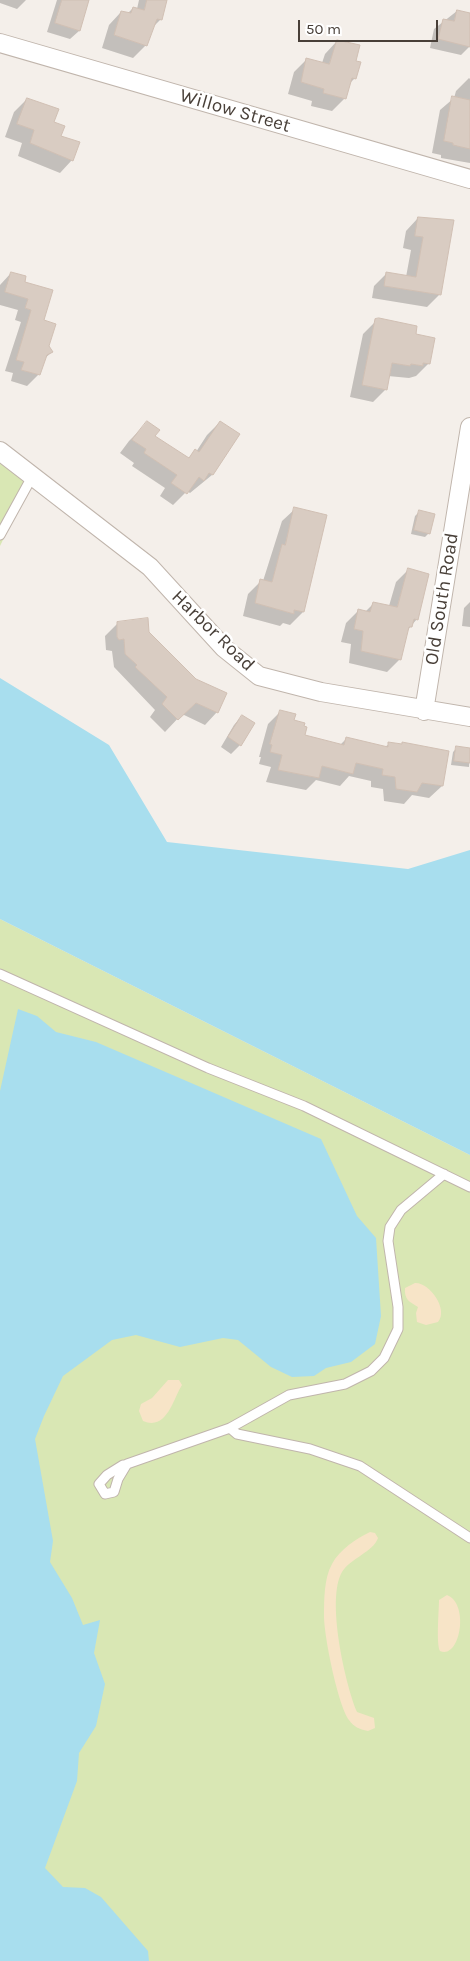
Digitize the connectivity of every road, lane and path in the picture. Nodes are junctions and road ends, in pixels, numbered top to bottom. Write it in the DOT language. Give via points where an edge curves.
graph roads {
  1 [pos="0,43"];
  2 [pos="470,179"];
  3 [pos="470,427"];
  4 [pos="0,451"];
  5 [pos="33,475"];
  6 [pos="0,535"];
  7 [pos="424,711"];
  8 [pos="470,717"];
  9 [pos="0,974"];
  10 [pos="444,1174"];
  11 [pos="470,1187"];
  12 [pos="230,1428"];
  13 [pos="123,1466"];
  14 [pos="470,1538"];
  1 -- 2 [label="street, Willow Street"];
  3 -- 7 [label="street, Old South Road"];
  4 -- 5 [label="street, Harbor Road"];
  5 -- 6 [label="lane"];
  5 -- 7 [label="street, Harbor Road" via="150,567 224,648 258,676 321,692"];
  7 -- 8 [label="street, Harbor Road"];
  9 -- 10 [label="lane" via="208,1068 304,1106"];
  10 -- 11 [label="lane"];
  10 -- 12 [label="lane" via="401,1210 390,1227 388,1241 397,1293 398,1329 384,1358 371,1371 345,1384 289,1395"];
  12 -- 13 [label="lane" via="127,1464 114,1492 105,1494 99,1484"];
  12 -- 14 [label="lane" via="238,1434 310,1449 360,1466"];
}
